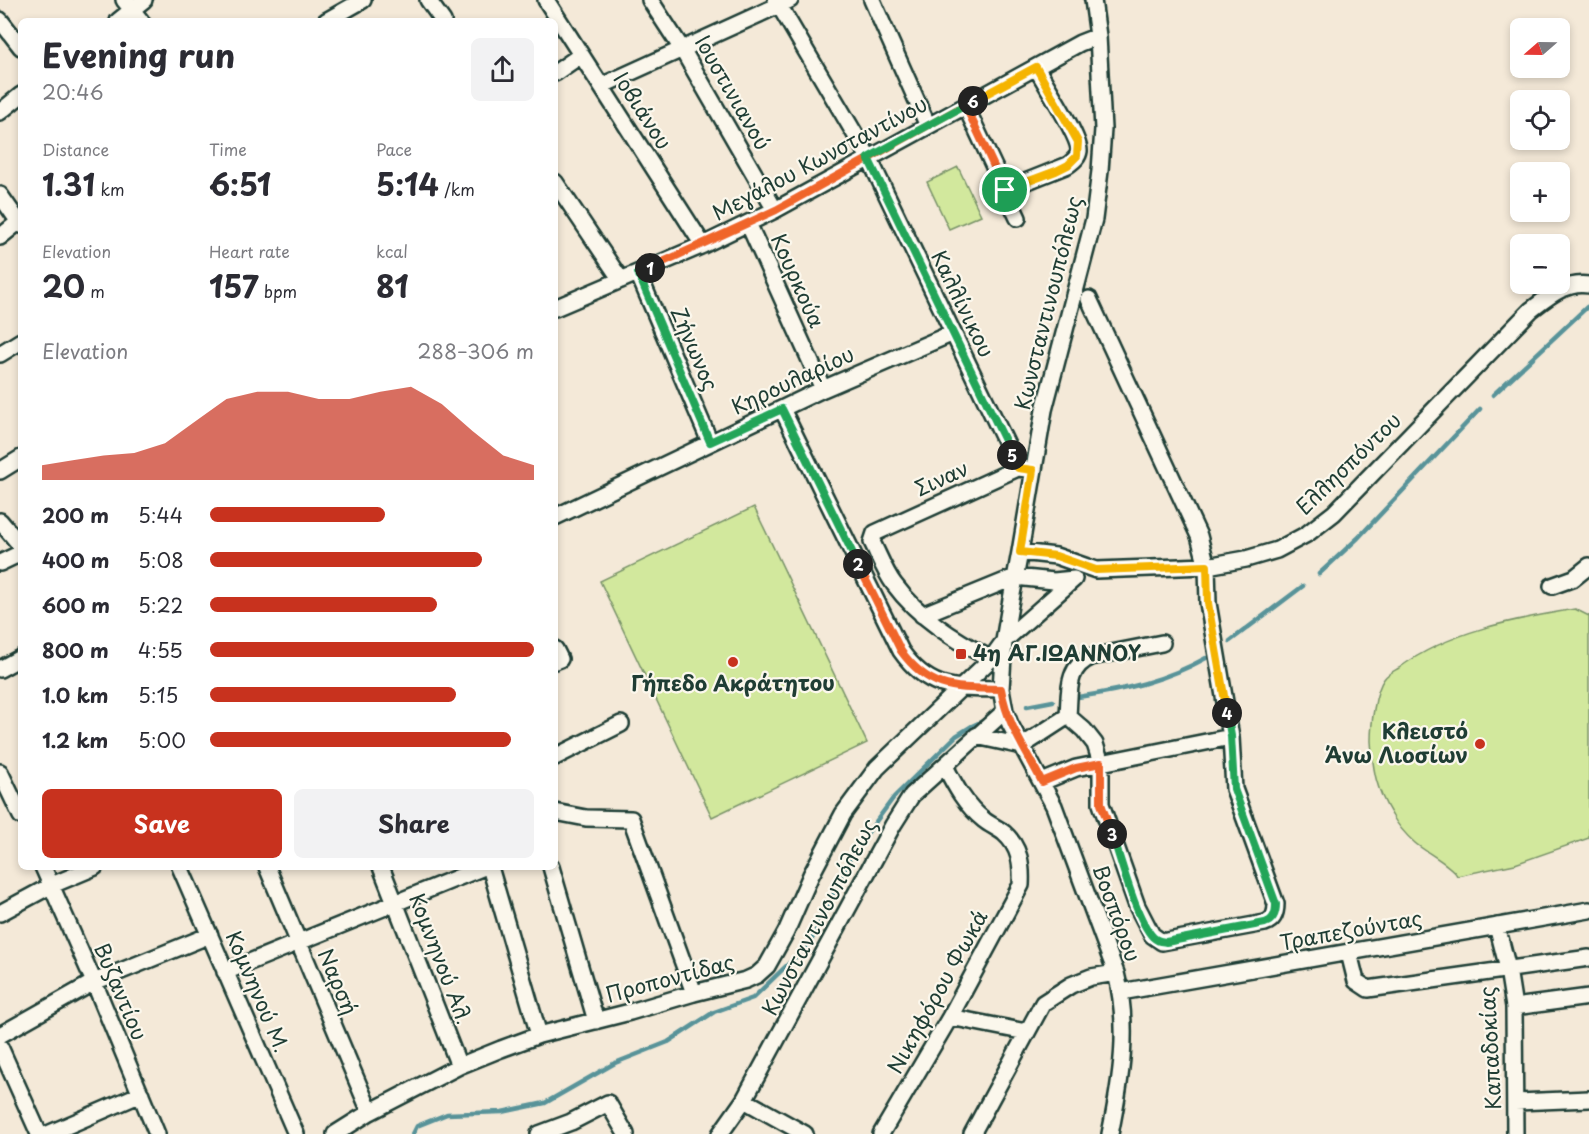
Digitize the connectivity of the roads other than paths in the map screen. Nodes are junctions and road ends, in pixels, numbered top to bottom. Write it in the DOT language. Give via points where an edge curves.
graph roads {
  1 [pos="363,0"];
  2 [pos="428,0"];
  3 [pos="546,0"];
  4 [pos="650,0"];
  5 [pos="872,0"];
  6 [pos="1093,0"];
  7 [pos="782,2"];
  8 [pos="135,8"];
  9 [pos="121,18"];
  10 [pos="331,18"];
  11 [pos="441,18"];
  12 [pos="557,18"];
  13 [pos="558,19"];
  14 [pos="0,20"];
  15 [pos="1098,36"];
  16 [pos="18,43"];
  17 [pos="682,48"];
  18 [pos="581,56"];
  19 [pos="1036,67"];
  20 [pos="558,71"];
  21 [pos="601,86"];
  22 [pos="18,97"];
  23 [pos="965,105"];
  24 [pos="0,112"];
  25 [pos="928,126"];
  26 [pos="868,158"];
  27 [pos="558,186"];
  28 [pos="1005,190"];
  29 [pos="0,195"];
  30 [pos="776,210"];
  31 [pos="1018,218"];
  32 [pos="18,219"];
  33 [pos="748,223"];
  34 [pos="18,224"];
  35 [pos="0,237"];
  36 [pos="703,244"];
  37 [pos="638,273"];
  38 [pos="621,280"];
  39 [pos="1586,284"];
  40 [pos="1089,299"];
  41 [pos="558,307"];
  42 [pos="953,333"];
  43 [pos="18,342"];
  44 [pos="0,354"];
  45 [pos="823,389"];
  46 [pos="782,409"];
  47 [pos="710,442"];
  48 [pos="18,460"];
  49 [pos="1026,469"];
  50 [pos="0,471"];
  51 [pos="558,516"];
  52 [pos="0,521"];
  53 [pos="18,542"];
  54 [pos="1020,552"];
  55 [pos="18,554"];
  56 [pos="0,563"];
  57 [pos="1207,566"];
  58 [pos="1589,566"];
  59 [pos="1096,570"];
  60 [pos="1015,578"];
  61 [pos="1074,579"];
  62 [pos="1552,586"];
  63 [pos="922,615"];
  64 [pos="1004,642"];
  65 [pos="1162,643"];
  66 [pos="18,659"];
  67 [pos="991,659"];
  68 [pos="0,669"];
  69 [pos="960,688"];
  70 [pos="1001,689"];
  71 [pos="1005,711"];
  72 [pos="1068,716"];
  73 [pos="621,724"];
  74 [pos="976,736"];
  75 [pos="1231,736"];
  76 [pos="1022,746"];
  77 [pos="558,756"];
  78 [pos="1101,763"];
  79 [pos="945,766"];
  80 [pos="0,772"];
  81 [pos="1042,782"];
  82 [pos="11,796"];
  83 [pos="18,810"];
  84 [pos="558,813"];
  85 [pos="44,870"];
  86 [pos="88,870"];
  87 [pos="181,870"];
  88 [pos="268,870"];
  89 [pos="382,870"];
  90 [pos="476,870"];
  91 [pos="491,870"];
  92 [pos="552,870"];
  93 [pos="51,885"];
  94 [pos="396,902"];
  95 [pos="1589,910"];
  96 [pos="0,913"];
  97 [pos="1497,926"];
  98 [pos="210,935"];
  99 [pos="298,943"];
  100 [pos="1349,953"];
  101 [pos="1589,958"];
  102 [pos="1508,969"];
  103 [pos="225,972"];
  104 [pos="1116,973"];
  105 [pos="94,982"];
  106 [pos="1121,992"];
  107 [pos="694,993"];
  108 [pos="1589,997"];
  109 [pos="1514,1007"];
  110 [pos="950,1017"];
  111 [pos="596,1021"];
  112 [pos="1026,1032"];
  113 [pos="0,1035"];
  114 [pos="539,1035"];
  115 [pos="0,1047"];
  116 [pos="459,1066"];
  117 [pos="141,1094"];
  118 [pos="1589,1099"];
  119 [pos="744,1100"];
  120 [pos="1515,1102"];
  121 [pos="370,1112"];
  122 [pos="39,1134"];
  123 [pos="48,1134"];
  124 [pos="157,1134"];
  125 [pos="296,1134"];
  126 [pos="335,1134"];
  127 [pos="539,1134"];
  128 [pos="626,1134"];
  129 [pos="720,1134"];
  130 [pos="805,1134"];
  131 [pos="881,1134"];
  132 [pos="972,1134"];
  133 [pos="1110,1134"];
  134 [pos="1515,1134"];
  1 -- 10 [label="street"];
  2 -- 11 [label="street"];
  3 -- 12 [label="street, Ιοβιάνου"];
  4 -- 17 [label="street, Ιουστινιανού"];
  5 -- 25 [label="street"];
  6 -- 15 [label="street, Κωνσταντινουπόλεως"];
  7 -- 17 [label="street"];
  7 -- 26 [label="street, Καλλίνικου"];
  8 -- 9 [label="street"];
  13 -- 18 [label="street, Ιοβιάνου"];
  14 -- 16 [label="street"];
  15 -- 19 [label="street, Μεγάλου Κωνσταντίνου"];
  15 -- 49 [label="street, Κωνσταντινουπόλεως" via="1103,129 1094,219"];
  17 -- 21 [label="street"];
  17 -- 30 [label="street, Ιουστινιανού"];
  18 -- 20 [label="street"];
  18 -- 21 [label="street, Ιοβιάνου"];
  19 -- 23 [label="street, Μεγάλου Κωνσταντίνου"];
  19 -- 28 [label="street" via="1076,136 1079,152 1075,160 1062,168"];
  21 -- 36 [label="street, Ιοβιάνου"];
  22 -- 24 [label="street"];
  23 -- 25 [label="street, Μεγάλου Κωνσταντίνου"];
  23 -- 28 [label="street"];
  25 -- 26 [label="street, Μεγάλου Κωνσταντίνου"];
  26 -- 30 [label="street, Μεγάλου Κωνσταντίνου"];
  26 -- 42 [label="street, Καλλίνικου"];
  27 -- 38 [label="street"];
  28 -- 31 [label="street"];
  29 -- 32 [label="street"];
  30 -- 33 [label="street, Μεγάλου Κωνσταντίνου"];
  33 -- 36 [label="street, Μεγάλου Κωνσταντίνου"];
  33 -- 45 [label="street, Κουρκούα"];
  34 -- 35 [label="street"];
  36 -- 37 [label="street, Μεγάλου Κωνσταντίνου"];
  37 -- 38 [label="street, Μεγάλου Κωνσταντίνου"];
  37 -- 47 [label="street, Ζήνωνος"];
  38 -- 41 [label="street, Μεγάλου Κωνσταντίνου"];
  39 -- 57 [label="street, Ελλησπόντου" via="1565,287 1531,310 1334,513 1307,534 1277,550"];
  40 -- 57 [label="street" via="1199,536"];
  42 -- 45 [label="street, Κηρουλαρίου"];
  42 -- 49 [label="street, Καλλίνικου"];
  43 -- 44 [label="street"];
  45 -- 46 [label="street, Κηρουλαρίου"];
  46 -- 47 [label="street, Κηρουλαρίου"];
  46 -- 69 [label="street" via="901,651 934,681"];
  47 -- 51 [label="street, Κηρουλαρίου"];
  48 -- 50 [label="street"];
  49 -- 54 [label="street, Κωνσταντινουπόλεως"];
  49 -- 63 [label="street, Σιναν" via="875,532 872,542 893,582"];
  52 -- 53 [label="street"];
  54 -- 59 [label="street, Ελλησπόντου" via="1056,556"];
  54 -- 60 [label="street, Κωνσταντινουπόλεως"];
  55 -- 56 [label="street"];
  57 -- 59 [label="street, Ελλησπόντου"];
  57 -- 75 [label="street" via="1208,603"];
  58 -- 62 [label="street" via="1574,578"];
  59 -- 61 [label="street, Ελλησπόντου"];
  60 -- 61 [label="street, Ελλησπόντου"];
  60 -- 63 [label="street"];
  60 -- 64 [label="street, Βοσπόρου"];
  61 -- 64 [label="street, Προποντίδας"];
  63 -- 67 [label="street"];
  64 -- 67 [label="street, Προποντίδας"];
  64 -- 70 [label="street, Βοσπόρου"];
  65 -- 72 [label="street" via="1082,660 1072,672"];
  66 -- 68 [label="street"];
  67 -- 69 [label="street, Προποντίδας"];
  69 -- 70 [label="street"];
  69 -- 107 [label="street, Προποντίδας" via="877,768 843,814 767,966 746,980"];
  70 -- 71 [label="street, Βοσπόρου"];
  71 -- 74 [label="street, Κωνσταντινουπόλεως"];
  71 -- 76 [label="street, Βοσπόρου"];
  72 -- 76 [label="street"];
  72 -- 78 [label="street" via="1095,744"];
  73 -- 77 [label="street"];
  74 -- 76 [label="street"];
  74 -- 79 [label="street, Κωνσταντινουπόλεως"];
  75 -- 78 [label="street"];
  75 -- 78 [label="street" via="1234,789 1276,904 1275,914 1265,923 1166,942 1155,938 1137,906 1101,804"];
  76 -- 81 [label="street, Βοσπόρου"];
  78 -- 81 [label="street"];
  79 -- 110 [label="street, Νικηφόρου Φωκά" via="970,806 1012,842 1022,866 1013,902"];
  79 -- 119 [label="street, Κωνσταντινουπόλεως" via="912,795 893,825"];
  80 -- 82 [label="street"];
  81 -- 104 [label="street, Βοσπόρου"];
  82 -- 83 [label="street"];
  84 -- 107 [label="street" via="631,819"];
  85 -- 93 [label="street, Βυζαντίου"];
  86 -- 93 [label="street"];
  87 -- 98 [label="street, Κομνηνού Μ."];
  88 -- 99 [label="street, Ναρσή"];
  89 -- 94 [label="street, Κομνηνού Αλ."];
  90 -- 94 [label="street"];
  91 -- 114 [label="street"];
  92 -- 111 [label="street"];
  93 -- 96 [label="street"];
  93 -- 105 [label="street, Βυζαντίου"];
  94 -- 99 [label="street"];
  94 -- 116 [label="street, Κομνηνού Αλ."];
  95 -- 97 [label="street, Τραπεζούντας"];
  97 -- 100 [label="street, Τραπεζούντας"];
  97 -- 102 [label="street, Καπαδοκίας"];
  98 -- 103 [label="street, Κομνηνού Μ."];
  98 -- 105 [label="street"];
  99 -- 103 [label="street"];
  99 -- 121 [label="street, Ναρσή"];
  100 -- 102 [label="street" via="1356,981 1368,989"];
  100 -- 106 [label="street, Τραπεζούντας"];
  101 -- 102 [label="street"];
  102 -- 109 [label="street, Καπαδοκίας"];
  103 -- 125 [label="street, Κομνηνού Μ."];
  104 -- 106 [label="street, Βοσπόρου"];
  104 -- 112 [label="street" via="1091,978 1058,992 1043,1003"];
  105 -- 113 [label="street"];
  105 -- 117 [label="street, Βυζαντίου"];
  106 -- 133 [label="street, Βοσπόρου" via="1122,1069"];
  107 -- 111 [label="street, Προποντίδας"];
  108 -- 109 [label="street"];
  109 -- 120 [label="street, Καπαδοκίας"];
  110 -- 112 [label="street"];
  110 -- 131 [label="street, Νικηφόρου Φωκά"];
  111 -- 114 [label="street, Προποντίδας"];
  112 -- 132 [label="street"];
  114 -- 116 [label="street, Προποντίδας"];
  115 -- 122 [label="street"];
  116 -- 121 [label="street, Προποντίδας"];
  117 -- 123 [label="street"];
  117 -- 124 [label="street, Βυζαντίου"];
  118 -- 120 [label="street"];
  119 -- 129 [label="street, Κωνσταντινουπόλεως"];
  119 -- 130 [label="street"];
  120 -- 134 [label="street, Καπαδοκίας"];
  121 -- 126 [label="street, Προποντίδας"];
  127 -- 128 [label="street" via="608,1103"];
}
